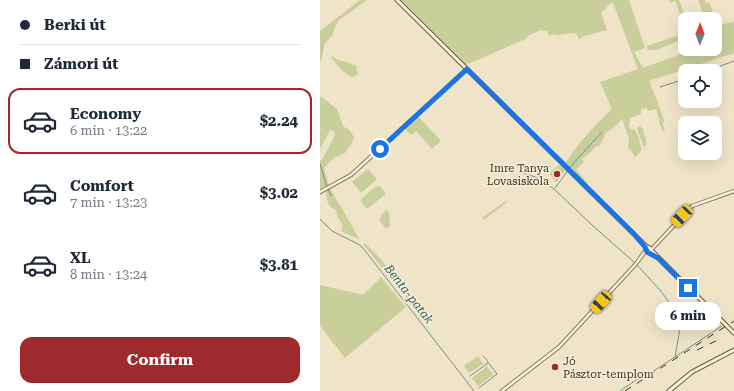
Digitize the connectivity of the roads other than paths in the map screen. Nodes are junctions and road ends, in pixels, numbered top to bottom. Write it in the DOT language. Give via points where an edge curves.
graph roads {
  1 [pos="397,0"];
  2 [pos="467,69"];
  3 [pos="734,191"];
  4 [pos="320,192"];
  5 [pos="649,250"];
  6 [pos="734,333"];
  7 [pos="734,350"];
  8 [pos="502,391"];
  9 [pos="669,391"];
  1 -- 2 [label="main road"];
  2 -- 4 [label="street" via="351,175"];
  2 -- 5 [label="main road"];
  3 -- 5 [label="street" via="693,205"];
  5 -- 6 [label="main road"];
  5 -- 8 [label="street" via="558,348"];
  7 -- 9 [label="main road" via="692,372"];
}
